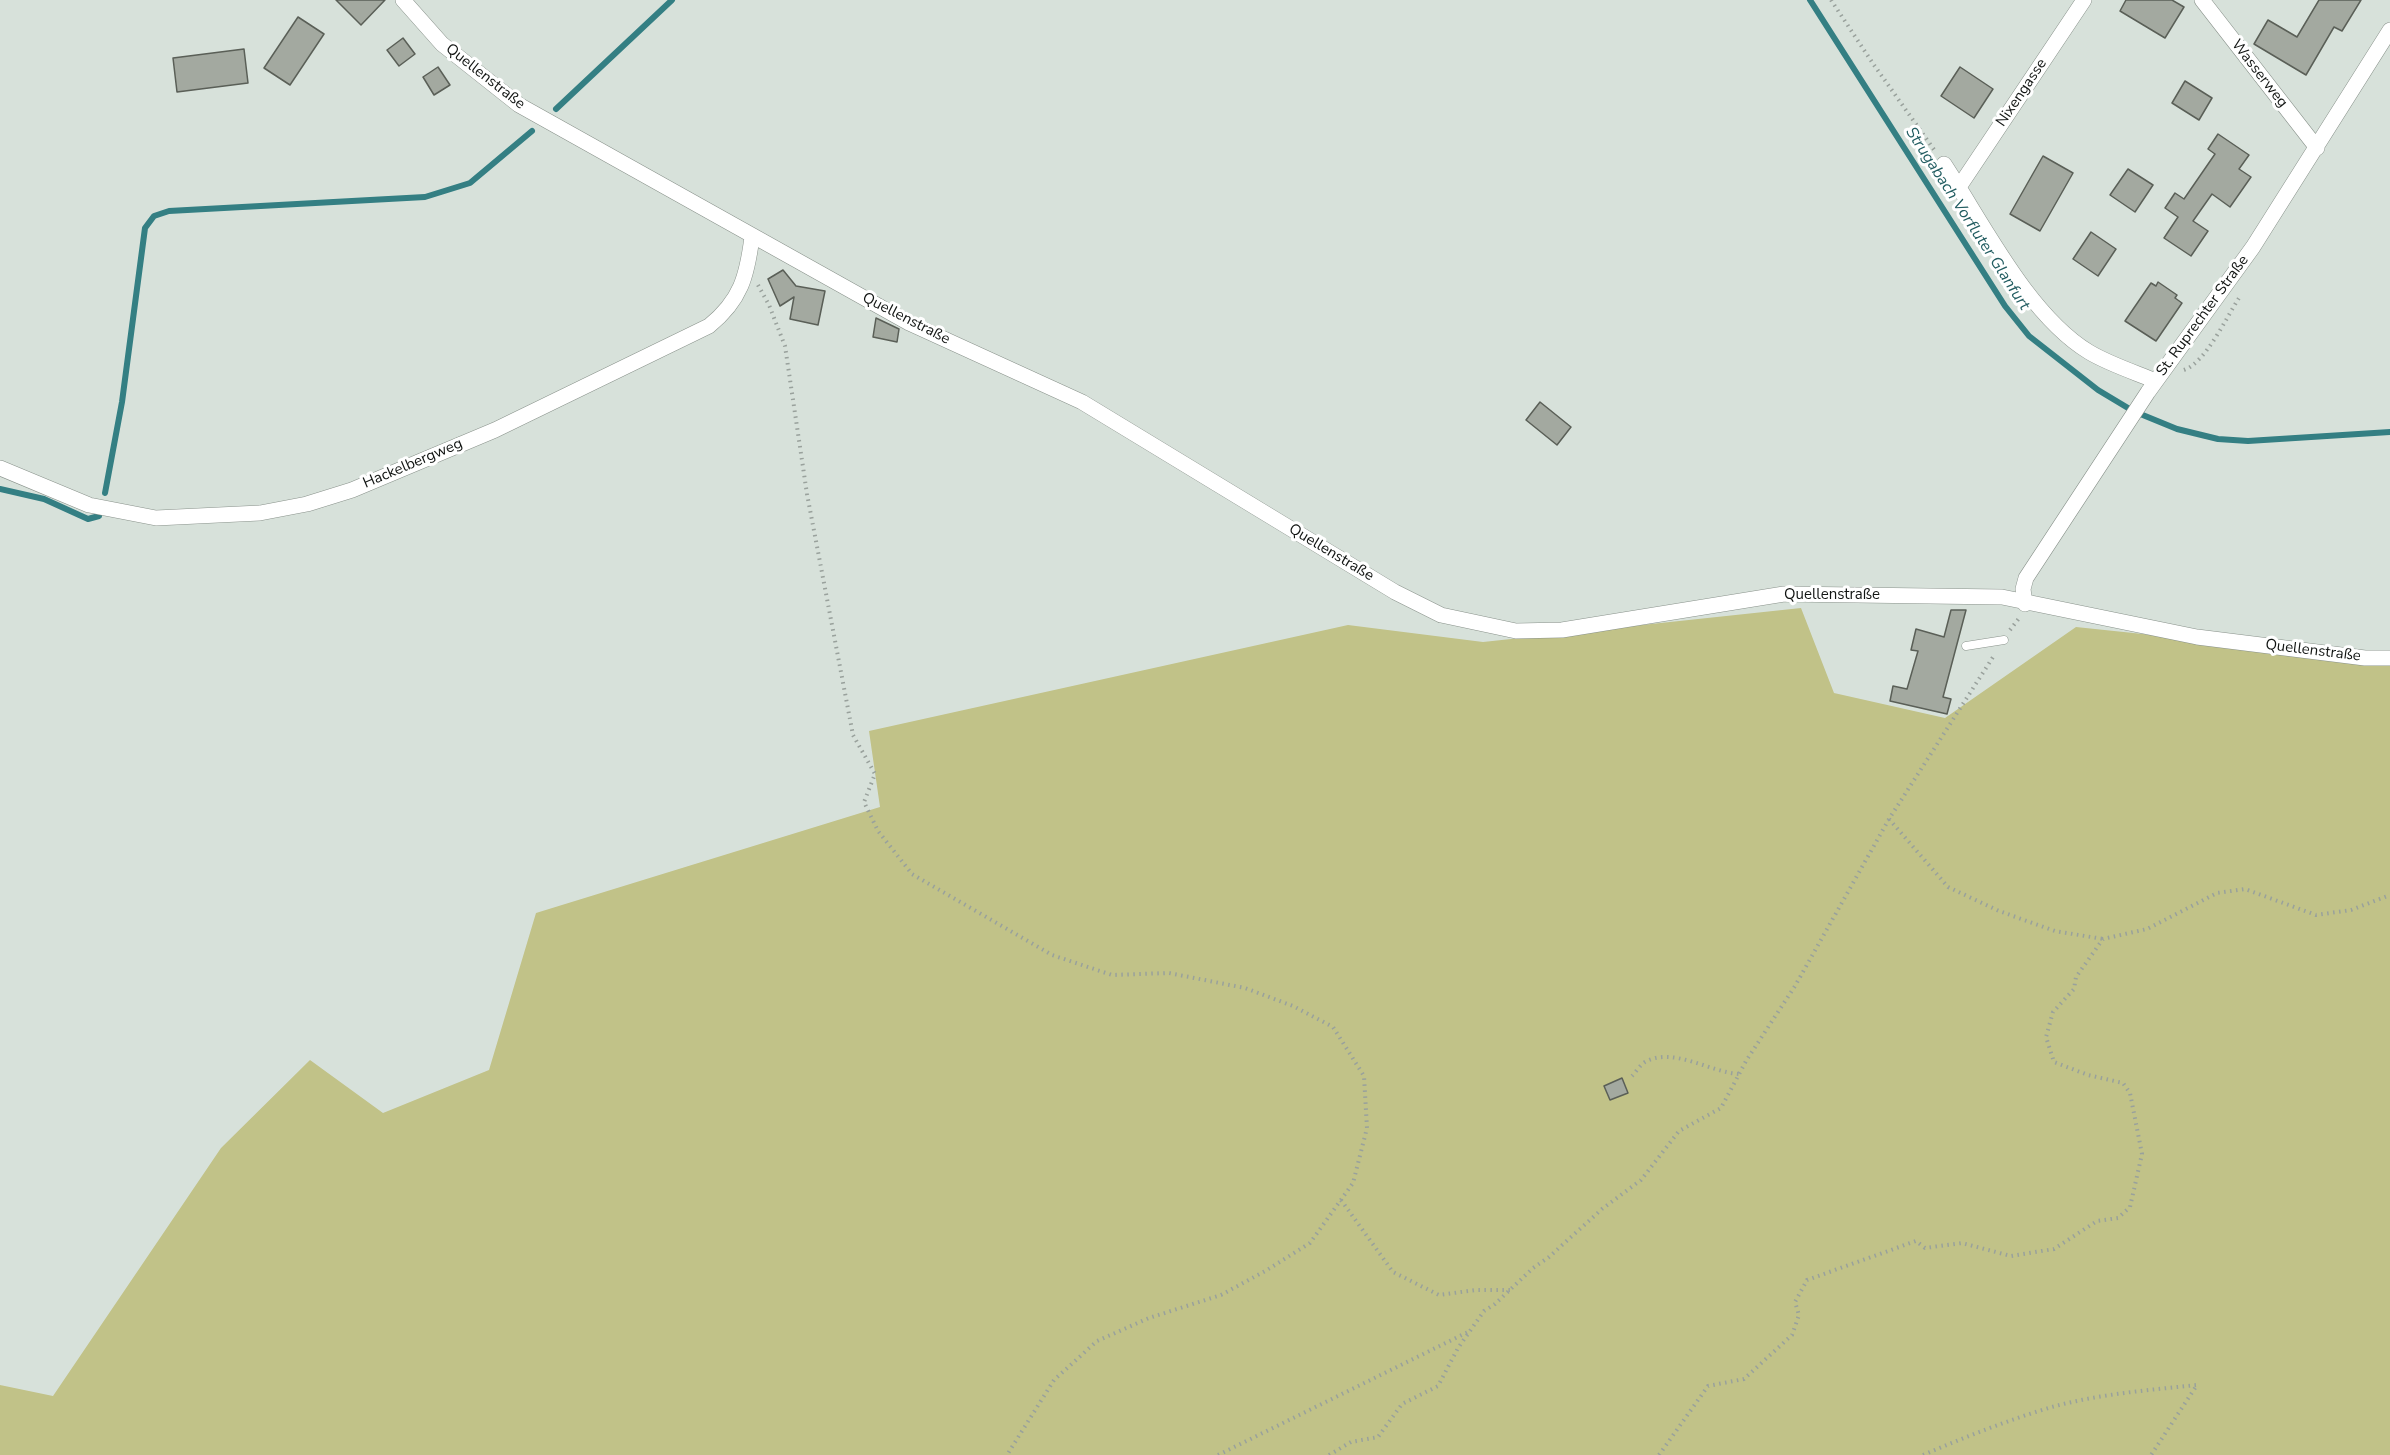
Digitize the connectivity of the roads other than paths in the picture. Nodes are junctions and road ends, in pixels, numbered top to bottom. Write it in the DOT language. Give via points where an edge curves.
graph roads {
  1 [pos="403,0"];
  2 [pos="2084,0"];
  3 [pos="2202,0"];
  4 [pos="2390,30"];
  5 [pos="2317,148"];
  6 [pos="1944,164"];
  7 [pos="1959,187"];
  8 [pos="752,237"];
  9 [pos="2152,386"];
  10 [pos="0,468"];
  11 [pos="2025,604"];
  12 [pos="2004,640"];
  13 [pos="1966,646"];
  14 [pos="2390,658"];
  1 -- 8 [label="street, Quellenstraße" via="442,44 519,105"];
  2 -- 7 [label="street, Nixengasse"];
  3 -- 5 [label="street, Wasserweg"];
  4 -- 5 [label="street, St. Ruprechter Straße"];
  5 -- 9 [label="street, St. Ruprechter Straße" via="2253,247"];
  6 -- 7 [label="street"];
  7 -- 9 [label="street" via="2025,291 2056,326 2090,353"];
  8 -- 10 [label="street, Hackelbergweg" via="748,267 733,303 709,326 495,430 352,490 308,504 260,513 156,518 89,505"];
  8 -- 11 [label="street, Quellenstraße" via="909,323 1082,402 1395,592 1441,615 1516,631 1539,631 1784,594 2002,597"];
  9 -- 11 [label="street, St. Ruprechter Straße" via="2026,578"];
  11 -- 14 [label="street, Quellenstraße" via="2197,638"];
  12 -- 13 [label="lane"];
}
